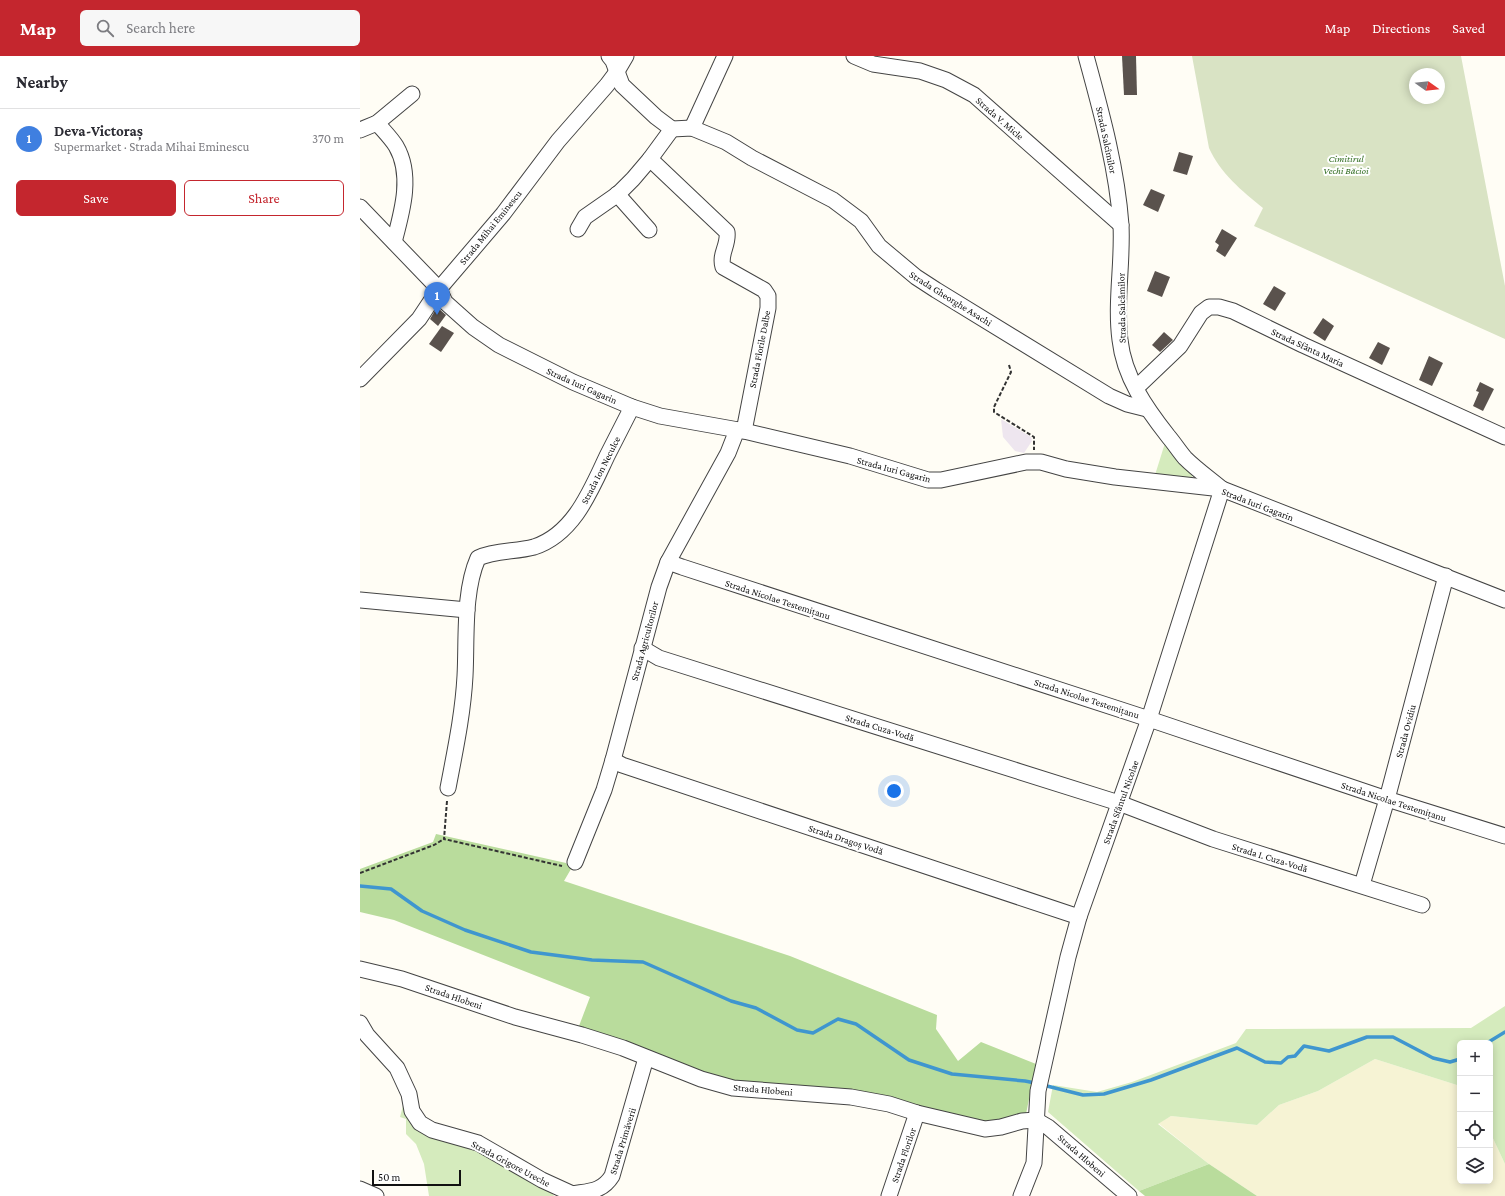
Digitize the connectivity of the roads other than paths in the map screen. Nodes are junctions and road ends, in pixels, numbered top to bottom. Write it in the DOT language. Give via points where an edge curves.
graph roads {
  1 [pos="609,56"];
  2 [pos="626,56"];
  3 [pos="726,56"];
  4 [pos="854,56"];
  5 [pos="1086,56"];
  6 [pos="616,73"];
  7 [pos="412,94"];
  8 [pos="377,122"];
  9 [pos="692,128"];
  10 [pos="672,129"];
  11 [pos="360,130"];
  12 [pos="650,159"];
  13 [pos="617,194"];
  14 [pos="360,207"];
  15 [pos="1121,225"];
  16 [pos="578,229"];
  17 [pos="649,230"];
  18 [pos="394,242"];
  19 [pos="439,289"];
  20 [pos="360,379"];
  21 [pos="1136,388"];
  22 [pos="632,407"];
  23 [pos="1147,409"];
  24 [pos="740,430"];
  25 [pos="1505,437"];
  26 [pos="1222,489"];
  27 [pos="668,562"];
  28 [pos="1446,576"];
  29 [pos="360,600"];
  30 [pos="1505,600"];
  31 [pos="467,610"];
  32 [pos="642,648"];
  33 [pos="1149,719"];
  34 [pos="613,760"];
  35 [pos="448,788"];
  36 [pos="1387,799"];
  37 [pos="1120,803"];
  38 [pos="1505,836"];
  39 [pos="575,862"];
  40 [pos="1362,885"];
  41 [pos="1422,905"];
  42 [pos="1079,917"];
  43 [pos="360,969"];
  44 [pos="360,1023"];
  45 [pos="646,1058"];
  46 [pos="917,1113"];
  47 [pos="1036,1120"];
  48 [pos="360,1189"];
  49 [pos="573,1195"];
  50 [pos="376,1196"];
  51 [pos="889,1196"];
  52 [pos="1021,1196"];
  53 [pos="1129,1196"];
  1 -- 6 [label="street"];
  2 -- 6 [label="street, Strada Mihai Eminescu"];
  3 -- 9 [label="street"];
  4 -- 15 [label="street, Strada V. Micle" via="873,64 946,80 974,95"];
  5 -- 15 [label="street, Strada Salcîmilor" via="1118,192"];
  6 -- 10 [label="street" via="622,85"];
  6 -- 19 [label="street, Strada Mihai Eminescu"];
  7 -- 8 [label="street"];
  8 -- 11 [label="street"];
  8 -- 18 [label="street" via="396,146 404,163 402,209"];
  9 -- 10 [label="street, Strada Gheorghe Asachi"];
  9 -- 23 [label="street, Strada Gheorghe Asachi" via="726,142 833,200 861,221 888,255 936,290 1109,396"];
  10 -- 12 [label="street"];
  12 -- 13 [label="street"];
  12 -- 24 [label="street, Strada Florile Dalbe" via="727,232 728,239 721,260 723,267 764,290 768,296 768,308"];
  13 -- 16 [label="street" via="585,217"];
  13 -- 17 [label="street"];
  14 -- 18 [label="street, Strada Iuri Gagarin"];
  15 -- 21 [label="street, Strada Salcâmilor" via="1120,340 1127,372"];
  18 -- 19 [label="street, Strada Iuri Gagarin"];
  19 -- 20 [label="street, Strada Mihai Eminescu" via="419,319"];
  19 -- 22 [label="street, Strada Iuri Gagarin" via="445,302 499,345 573,382"];
  21 -- 23 [label="street"];
  21 -- 25 [label="street, Strada Sfânta Maria" via="1180,346 1201,313 1209,308 1219,307 1233,311"];
  22 -- 24 [label="street, Strada Iuri Gagarin" via="660,416"];
  22 -- 31 [label="street, Strada Ion Neculce" via="580,510 565,527 534,547 486,554 478,558 474,567"];
  23 -- 26 [label="street" via="1184,457"];
  24 -- 26 [label="street, Strada Iuri Gagarin" via="850,456 928,480 941,480 1041,462 1115,477"];
  24 -- 27 [label="street, Strada Agricultorilor"];
  26 -- 28 [label="street, Strada Iuri Gagarin"];
  26 -- 33 [label="street, Strada Sfântul Nicolae"];
  27 -- 32 [label="street, Strada Agricultorilor"];
  27 -- 33 [label="street, Strada Nicolae Testemițanu"];
  28 -- 30 [label="street, Strada Iuri Gagarin"];
  28 -- 36 [label="street, Strada Ovidiu"];
  29 -- 31 [label="street"];
  31 -- 35 [label="street, Strada Ion Neculce" via="461,720"];
  32 -- 34 [label="street, Strada Agricultorilor"];
  32 -- 37 [label="street, Strada Cuza-Vodă" via="659,658"];
  33 -- 36 [label="street, Strada Nicolae Testemițanu"];
  33 -- 37 [label="street, Strada Sfântul Nicolae"];
  34 -- 39 [label="street, Strada Agricultorilor" via="604,790"];
  34 -- 42 [label="street, Strada Dragoș Vodă"];
  36 -- 38 [label="street, Strada Nicolae Testemițanu"];
  36 -- 40 [label="street, Strada Ovidiu"];
  37 -- 40 [label="street, Strada I. Cuza-Vodă" via="1213,839"];
  37 -- 42 [label="street, Strada Sfântul Nicolae"];
  40 -- 41 [label="street, Strada I. Cuza-Vodă"];
  42 -- 47 [label="street, Strada Sfântul Nicolae" via="1041,1076"];
  43 -- 45 [label="street, Strada Hlobeni" via="402,979 515,1017 582,1035"];
  44 -- 49 [label="street, Strada Grigore Ureche" via="367,1035 397,1068 409,1094 412,1110 420,1123 432,1130 478,1143"];
  45 -- 46 [label="street, Strada Hlobeni" via="733,1088 851,1097 889,1104"];
  45 -- 49 [label="street, Strada Primăverii" via="612,1176 601,1188"];
  46 -- 47 [label="street, Strada Hlobeni" via="985,1129"];
  46 -- 51 [label="street, Strada Florilor"];
  47 -- 52 [label="street, Strada Sfântul Nicolae" via="1034,1163"];
  47 -- 53 [label="street, Strada Hlobeni" via="1048,1127"];
  48 -- 50 [label="street"];
}
